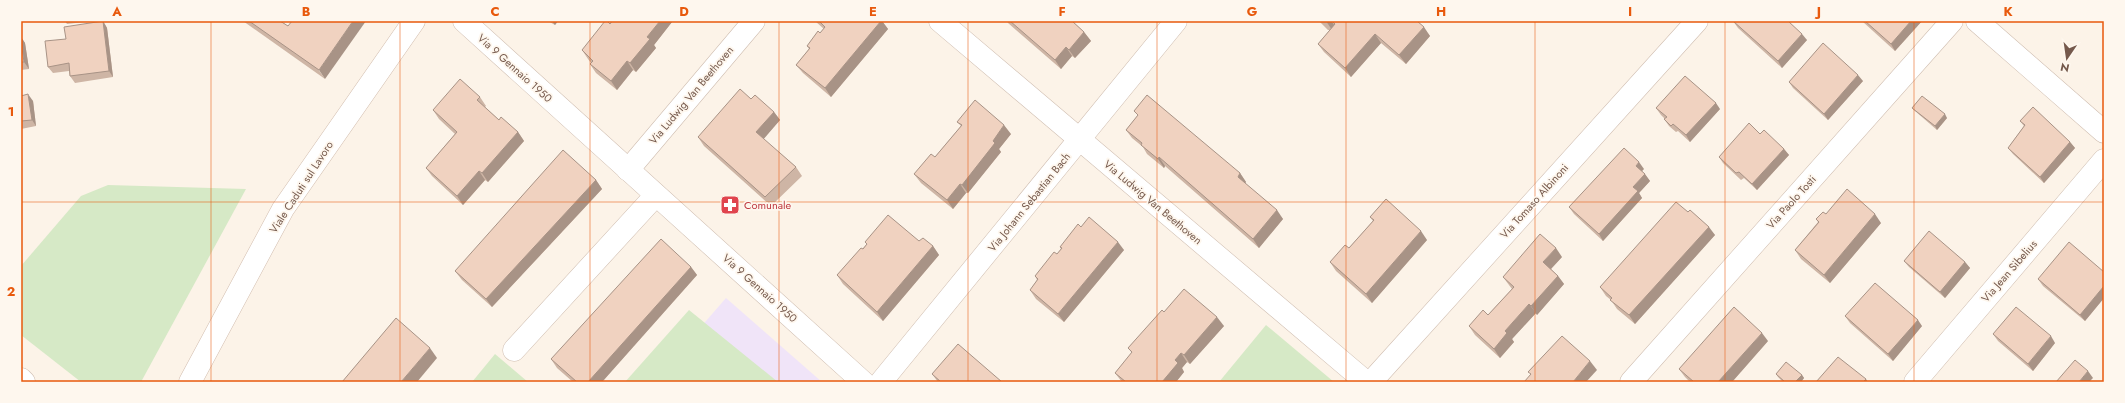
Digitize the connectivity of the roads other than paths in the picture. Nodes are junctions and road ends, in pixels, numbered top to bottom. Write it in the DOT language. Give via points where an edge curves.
graph roads {
  1 [pos="414,21"];
  2 [pos="464,21"];
  3 [pos="754,21"];
  4 [pos="940,21"];
  5 [pos="1176,21"];
  6 [pos="1697,21"];
  7 [pos="1952,21"];
  8 [pos="1976,21"];
  9 [pos="2104,132"];
  10 [pos="1080,140"];
  11 [pos="2104,160"];
  12 [pos="628,170"];
  13 [pos="656,194"];
  14 [pos="514,350"];
  15 [pos="21,380"];
  16 [pos="24,382"];
  17 [pos="190,382"];
  18 [pos="863,382"];
  19 [pos="881,382"];
  20 [pos="1366,382"];
  21 [pos="1371,382"];
  22 [pos="1631,382"];
  23 [pos="1914,382"];
  1 -- 17 [label="street, Viale Caduti sul Lavoro" via="283,209"];
  2 -- 12 [label="street, Via 9 Gennaio 1950"];
  3 -- 12 [label="street, Via Ludwig Van Beethoven"];
  4 -- 10 [label="street, Via Ludwig Van Beethoven"];
  5 -- 10 [label="street, Via Johann Sebastian Bach"];
  6 -- 21 [label="street, Via Tomaso Albinoni"];
  7 -- 22 [label="street, Via Paolo Tosti"];
  8 -- 9 [label="street"];
  10 -- 19 [label="street, Via Johann Sebastian Bach"];
  10 -- 20 [label="street, Via Ludwig Van Beethoven"];
  11 -- 23 [label="street, Via Jean Sibelius"];
  12 -- 13 [label="street, Via 9 Gennaio 1950"];
  13 -- 14 [label="street"];
  13 -- 18 [label="street, Via 9 Gennaio 1950"];
  15 -- 16 [label="street"];
}
